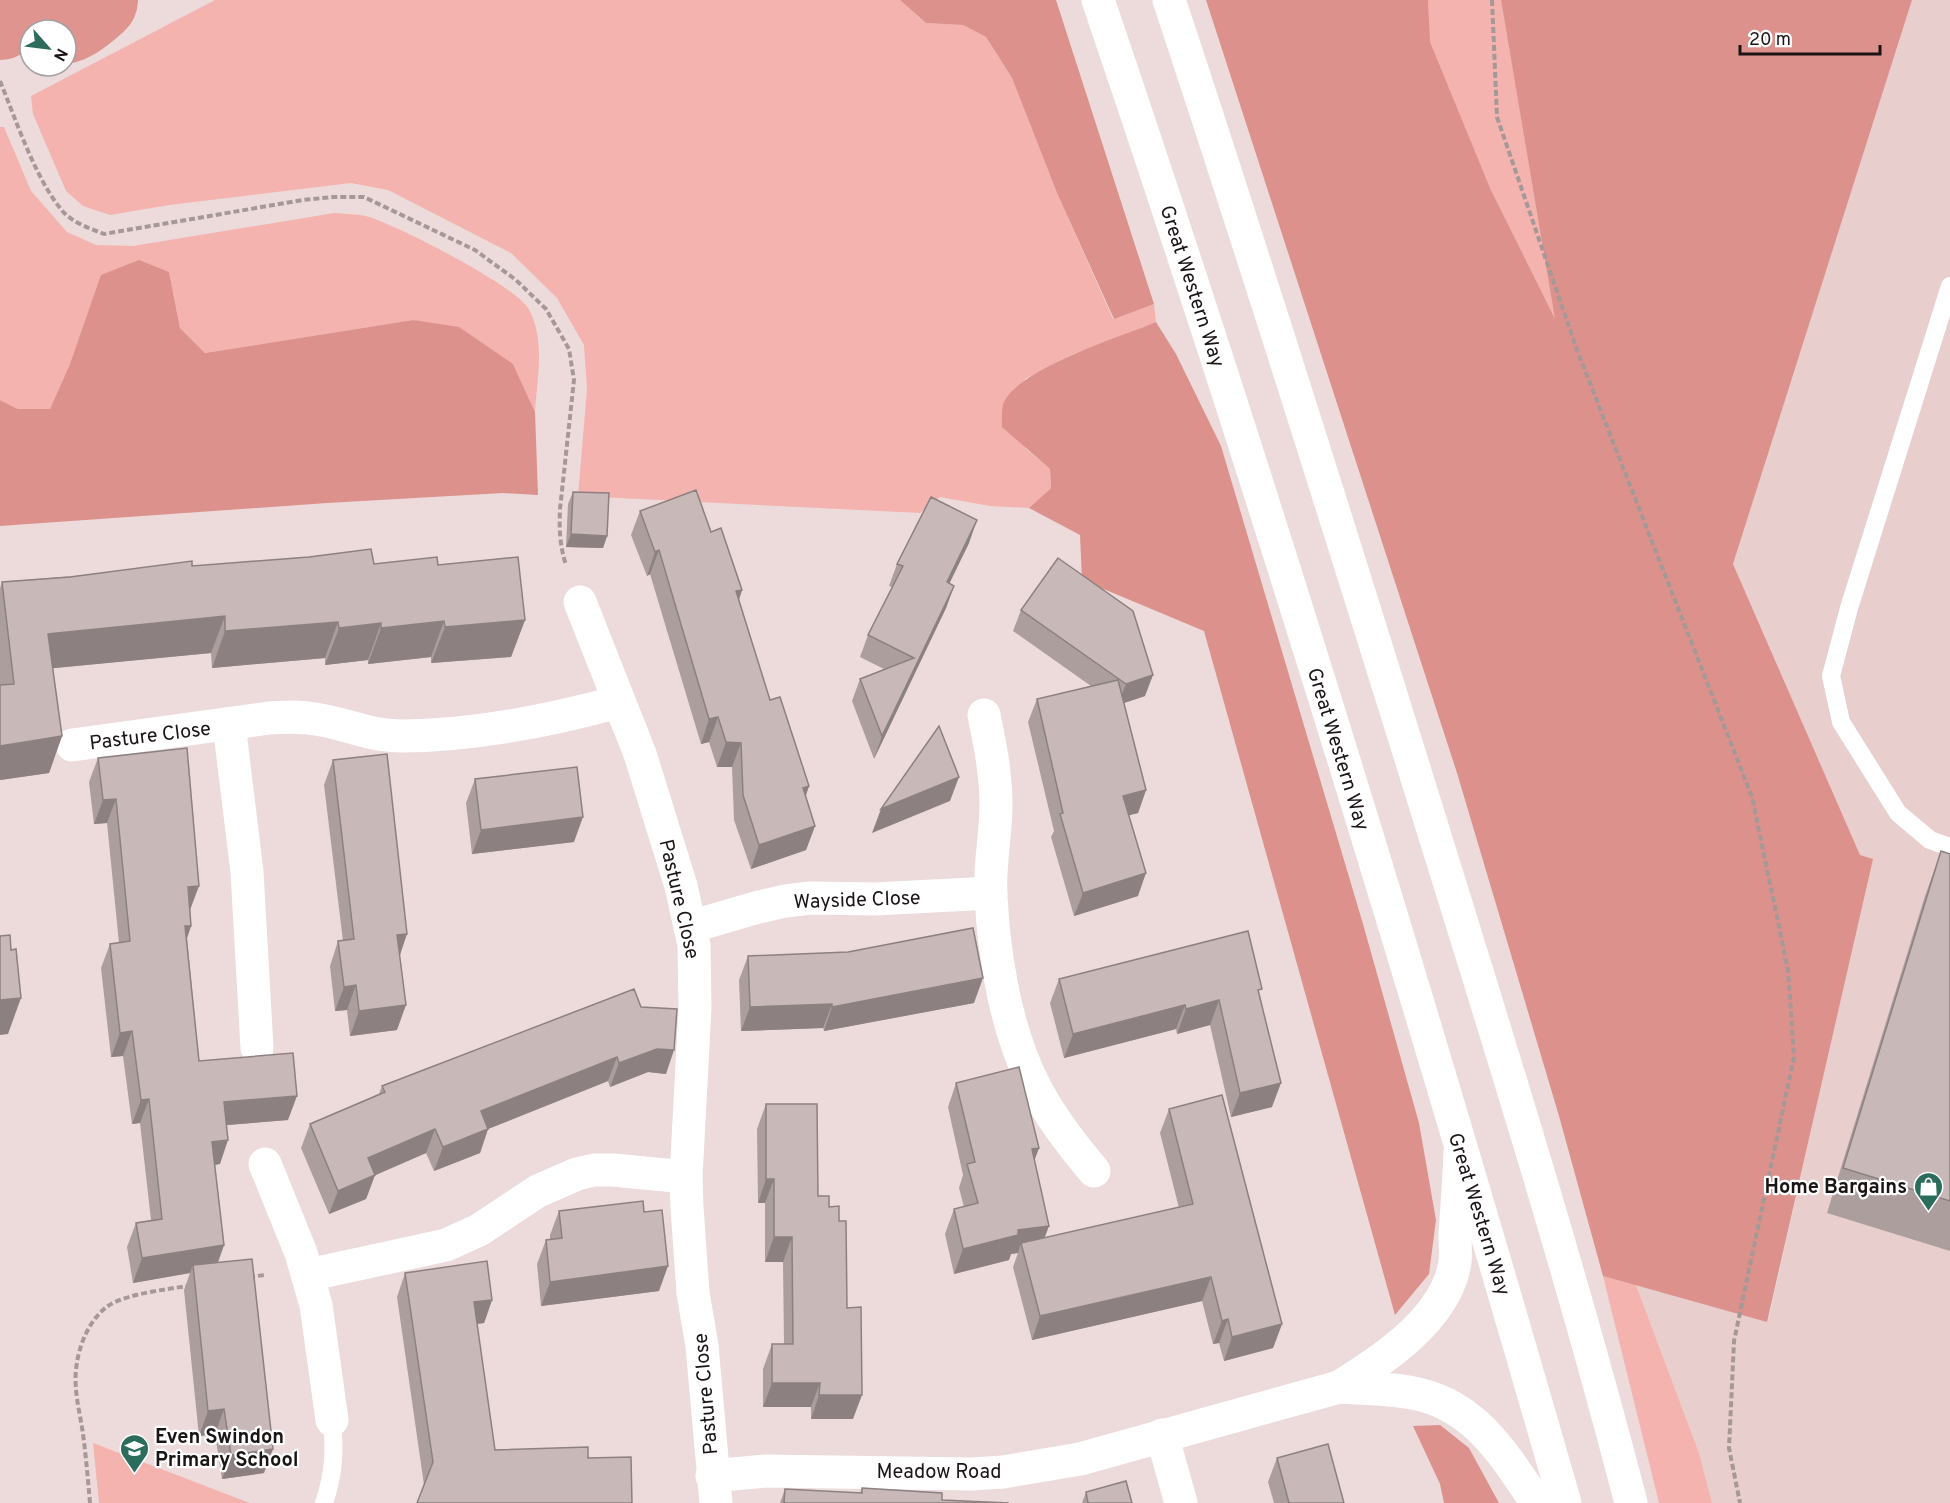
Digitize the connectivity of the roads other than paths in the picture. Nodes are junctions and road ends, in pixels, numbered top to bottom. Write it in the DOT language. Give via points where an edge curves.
graph roads {
  1 [pos="1098,0"];
  2 [pos="1169,0"];
  3 [pos="1950,286"];
  4 [pos="580,602"];
  5 [pos="618,702"];
  6 [pos="984,715"];
  7 [pos="229,724"];
  8 [pos="72,745"];
  9 [pos="1950,847"];
  10 [pos="991,893"];
  11 [pos="690,927"];
  12 [pos="257,1048"];
  13 [pos="1460,1150"];
  14 [pos="265,1164"];
  15 [pos="1094,1171"];
  16 [pos="686,1177"];
  17 [pos="308,1275"];
  18 [pos="1339,1387"];
  19 [pos="332,1420"];
  20 [pos="1162,1435"];
  21 [pos="714,1489"];
  22 [pos="324,1503"];
  23 [pos="1181,1503"];
  24 [pos="1537,1503"];
  25 [pos="1565,1503"];
  26 [pos="1631,1503"];
  1 -- 13 [label="street, Great Western Way" via="1244,441"];
  2 -- 26 [label="street" via="1526,1129"];
  3 -- 9 [label="lane" via="1831,676 1840,722 1898,813 1930,840"];
  4 -- 5 [label="street, Pasture Close"];
  5 -- 7 [label="street, Pasture Close" via="492,729 440,734 379,735 294,717"];
  5 -- 11 [label="street, Pasture Close" via="657,805"];
  6 -- 10 [label="street" via="996,806"];
  7 -- 8 [label="street, Pasture Close"];
  7 -- 12 [label="street, Pasture Close" via="247,872"];
  10 -- 11 [label="street, Wayside Close" via="793,900"];
  10 -- 15 [label="street" via="997,958 1019,1047 1033,1084 1055,1121"];
  11 -- 16 [label="street, Pasture Close" via="695,1008"];
  13 -- 18 [label="street, Meadow Road" via="1455,1262 1446,1291 1407,1339"];
  13 -- 25 [label="street, Great Western Way"];
  14 -- 17 [label="street"];
  16 -- 17 [label="street" via="614,1170 576,1174 538,1191 479,1230 446,1245"];
  16 -- 21 [label="street, Pasture Close" via="693,1293 702,1346"];
  17 -- 19 [label="street"];
  18 -- 20 [label="street, Meadow Road"];
  18 -- 24 [label="street, Meadow Road" via="1421,1394 1466,1415 1485,1431"];
  19 -- 22 [label="lane" via="334,1470"];
  20 -- 21 [label="street, Meadow Road" via="1080,1459 1003,1472 766,1471"];
  20 -- 23 [label="street"];
}
